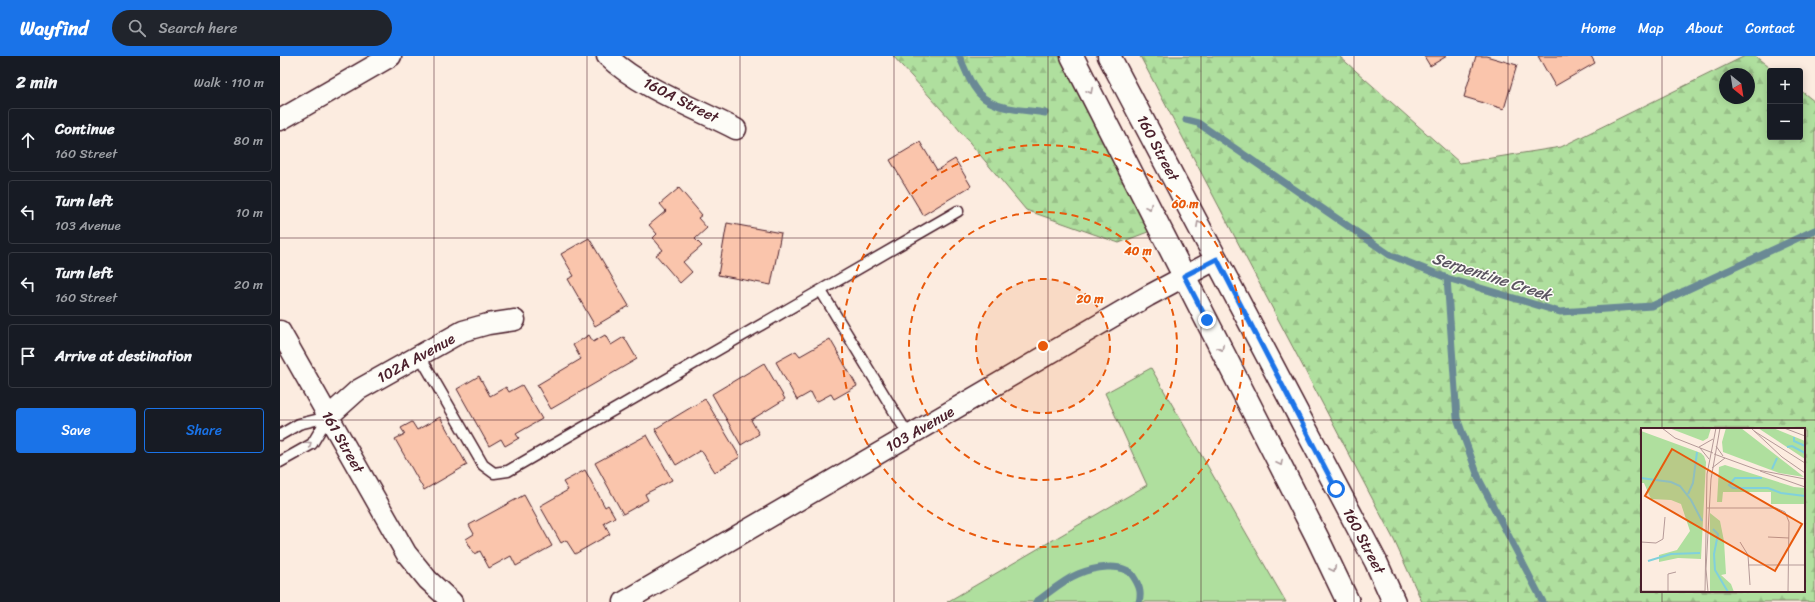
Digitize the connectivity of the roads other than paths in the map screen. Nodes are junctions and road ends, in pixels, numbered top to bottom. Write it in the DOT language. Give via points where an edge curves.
graph roads {
  1 [pos="391,56"];
  2 [pos="607,56"];
  3 [pos="1072,56"];
  4 [pos="1109,56"];
  5 [pos="280,120"];
  6 [pos="736,129"];
  7 [pos="958,212"];
  8 [pos="1217,259"];
  9 [pos="1184,276"];
  10 [pos="820,291"];
  11 [pos="515,320"];
  12 [pos="280,331"];
  13 [pos="420,356"];
  14 [pos="328,417"];
  15 [pos="280,435"];
  16 [pos="909,436"];
  17 [pos="280,462"];
  18 [pos="452,602"];
  19 [pos="624,602"];
  20 [pos="1348,602"];
  21 [pos="1394,602"];
  1 -- 5 [label="street"];
  2 -- 6 [label="street, 160A Street" via="648,85"];
  3 -- 9 [label="main road, one-way"];
  8 -- 4 [label="main road, 160 Street, one-way"];
  7 -- 10 [label="lane"];
  8 -- 9 [label="street, 103 Avenue"];
  8 -- 21 [label="main road, 160 Street" via="1376,562"];
  9 -- 16 [label="street, 103 Avenue"];
  9 -- 20 [label="main road, one-way"];
  10 -- 13 [label="lane" via="508,471 494,473 483,465"];
  10 -- 16 [label="lane"];
  11 -- 13 [label="street, 102A Avenue" via="463,331"];
  12 -- 14 [label="street, 161 Street"];
  13 -- 14 [label="street, 102A Avenue" via="358,390"];
  14 -- 15 [label="lane" via="299,424"];
  17 -- 14 [label="lane, one-way" via="312,444"];
  14 -- 18 [label="street, 161 Street" via="406,553 428,580"];
  16 -- 19 [label="street, 103 Avenue"];
}
